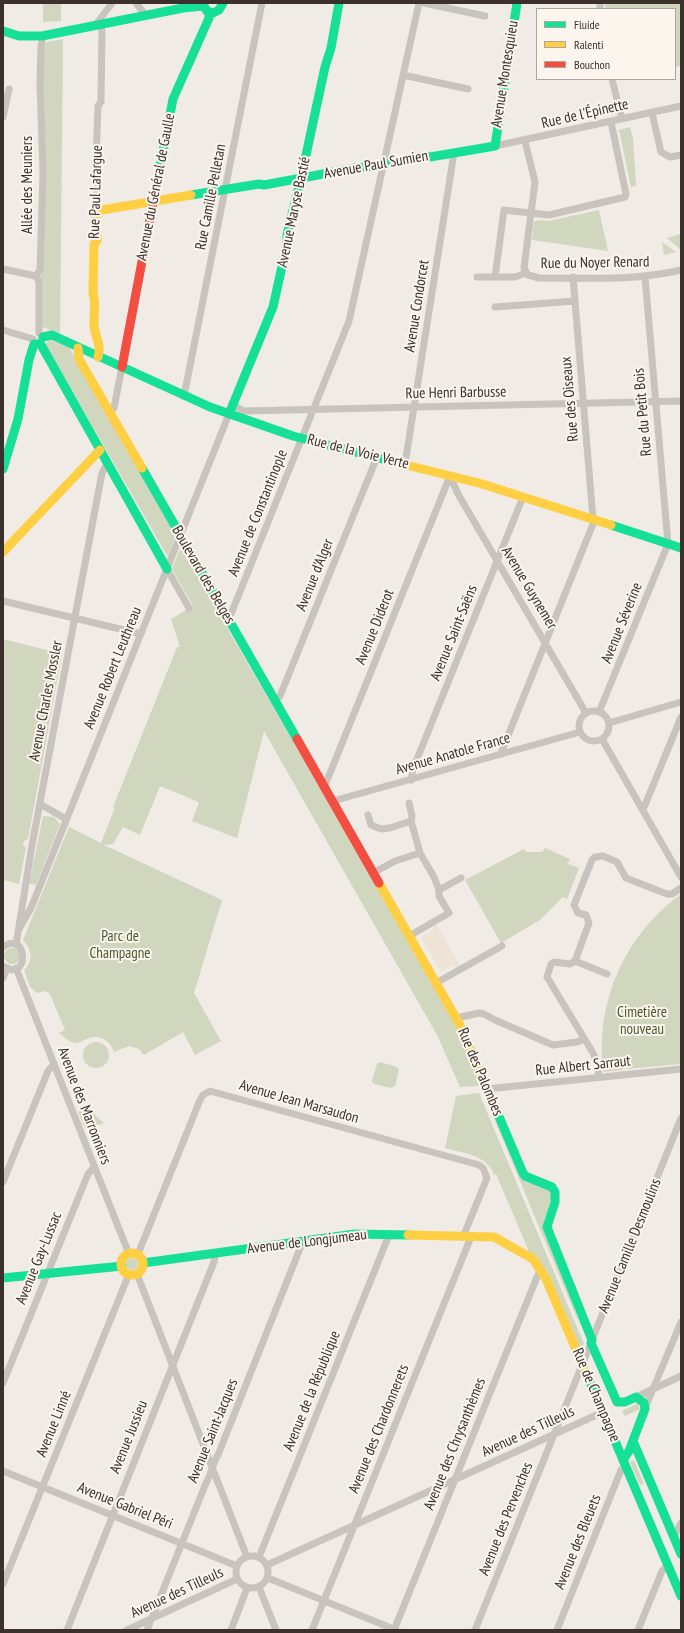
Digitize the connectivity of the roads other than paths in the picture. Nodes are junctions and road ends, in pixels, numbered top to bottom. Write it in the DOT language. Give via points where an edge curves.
graph roads {
  1 [pos="112,3"];
  2 [pos="136,3"];
  3 [pos="184,3"];
  4 [pos="223,3"];
  5 [pos="262,3"];
  6 [pos="339,3"];
  7 [pos="419,3"];
  8 [pos="424,3"];
  9 [pos="517,3"];
  10 [pos="205,7"];
  11 [pos="143,12"];
  12 [pos="485,16"];
  13 [pos="3,24"];
  14 [pos="99,24"];
  15 [pos="3,31"];
  16 [pos="15,35"];
  17 [pos="43,36"];
  18 [pos="403,74"];
  19 [pos="612,80"];
  20 [pos="9,89"];
  21 [pos="468,89"];
  22 [pos="681,106"];
  23 [pos="652,113"];
  24 [pos="3,116"];
  25 [pos="622,119"];
  26 [pos="611,122"];
  27 [pos="525,141"];
  28 [pos="495,146"];
  29 [pos="454,153"];
  30 [pos="681,155"];
  31 [pos="384,164"];
  32 [pos="302,173"];
  33 [pos="226,190"];
  34 [pos="154,202"];
  35 [pos="96,211"];
  36 [pos="531,213"];
  37 [pos="3,269"];
  38 [pos="681,270"];
  39 [pos="526,273"];
  40 [pos="36,276"];
  41 [pos="476,277"];
  42 [pos="495,277"];
  43 [pos="573,277"];
  44 [pos="645,277"];
  45 [pos="575,301"];
  46 [pos="495,307"];
  47 [pos="3,330"];
  48 [pos="38,339"];
  49 [pos="78,348"];
  50 [pos="98,357"];
  51 [pos="122,367"];
  52 [pos="184,396"];
  53 [pos="656,402"];
  54 [pos="681,402"];
  55 [pos="584,404"];
  56 [pos="414,407"];
  57 [pos="314,409"];
  58 [pos="109,410"];
  59 [pos="231,410"];
  60 [pos="303,438"];
  61 [pos="100,450"];
  62 [pos="377,457"];
  63 [pos="107,464"];
  64 [pos="405,464"];
  65 [pos="3,469"];
  66 [pos="450,476"];
  67 [pos="523,497"];
  68 [pos="594,519"];
  69 [pos="180,536"];
  70 [pos="681,540"];
  71 [pos="668,544"];
  72 [pos="681,548"];
  73 [pos="3,552"];
  74 [pos="498,561"];
  75 [pos="167,569"];
  76 [pos="3,601"];
  77 [pos="189,608"];
  78 [pos="75,618"];
  79 [pos="227,618"];
  80 [pos="141,634"];
  81 [pos="546,643"];
  82 [pos="275,702"];
  83 [pos="681,702"];
  84 [pos="599,712"];
  85 [pos="586,713"];
  86 [pos="681,717"];
  87 [pos="609,723"];
  88 [pos="580,732"];
  89 [pos="602,739"];
  90 [pos="501,753"];
  91 [pos="411,780"];
  92 [pos="323,786"];
  93 [pos="333,801"];
  94 [pos="409,803"];
  95 [pos="40,804"];
  96 [pos="643,810"];
  97 [pos="368,815"];
  98 [pos="66,819"];
  99 [pos="411,821"];
  100 [pos="420,853"];
  101 [pos="373,873"];
  102 [pos="681,877"];
  103 [pos="461,878"];
  104 [pos="681,888"];
  105 [pos="439,890"];
  106 [pos="19,929"];
  107 [pos="409,936"];
  108 [pos="4,945"];
  109 [pos="16,945"];
  110 [pos="502,946"];
  111 [pos="575,961"];
  112 [pos="5,967"];
  113 [pos="16,968"];
  114 [pos="607,974"];
  115 [pos="3,978"];
  116 [pos="436,983"];
  117 [pos="456,1018"];
  118 [pos="584,1039"];
  119 [pos="54,1064"];
  120 [pos="681,1069"];
  121 [pos="599,1077"];
  122 [pos="488,1089"];
  123 [pos="681,1118"];
  124 [pos="94,1167"];
  125 [pos="3,1182"];
  126 [pos="389,1235"];
  127 [pos="467,1237"];
  128 [pos="303,1241"];
  129 [pos="133,1254"];
  130 [pos="215,1254"];
  131 [pos="143,1263"];
  132 [pos="122,1266"];
  133 [pos="541,1269"];
  134 [pos="47,1273"];
  135 [pos="133,1274"];
  136 [pos="3,1278"];
  137 [pos="681,1322"];
  138 [pos="590,1344"];
  139 [pos="583,1364"];
  140 [pos="172,1366"];
  141 [pos="681,1376"];
  142 [pos="3,1383"];
  143 [pos="654,1389"];
  144 [pos="636,1397"];
  145 [pos="645,1409"];
  146 [pos="603,1412"];
  147 [pos="554,1434"];
  148 [pos="633,1441"];
  149 [pos="625,1463"];
  150 [pos="213,1468"];
  151 [pos="3,1471"];
  152 [pos="455,1480"];
  153 [pos="42,1487"];
  154 [pos="112,1515"];
  155 [pos="681,1523"];
  156 [pos="353,1527"];
  157 [pos="674,1537"];
  158 [pos="182,1543"];
  159 [pos="681,1554"];
  160 [pos="247,1557"];
  161 [pos="259,1557"];
  162 [pos="267,1565"];
  163 [pos="237,1566"];
  164 [pos="668,1566"];
  165 [pos="268,1578"];
  166 [pos="237,1579"];
  167 [pos="3,1584"];
  168 [pos="259,1587"];
  169 [pos="247,1588"];
  170 [pos="681,1596"];
  171 [pos="324,1601"];
  172 [pos="152,1619"];
  173 [pos="67,1630"];
  174 [pos="127,1630"];
  175 [pos="147,1630"];
  176 [pos="230,1630"];
  177 [pos="276,1630"];
  178 [pos="312,1630"];
  179 [pos="395,1630"];
  180 [pos="475,1630"];
  181 [pos="557,1630"];
  182 [pos="638,1630"];
  1 -- 14 [label="street"];
  2 -- 11 [label="street"];
  3 -- 11 [label="street"];
  4 -- 10 [label="street" via="219,10"];
  5 -- 33 [label="street, Rue Camille Pelletan"];
  6 -- 32 [label="street, Avenue Maryse Bastié" via="331,41 332,48 325,67"];
  7 -- 18 [label="street, Avenue de Constantinople"];
  8 -- 12 [label="street"];
  9 -- 28 [label="street, Avenue Montesquieu"];
  10 -- 14 [label="street" via="183,8"];
  10 -- 34 [label="street, Avenue du Général de Gaulle" via="209,18 173,99"];
  11 -- 14 [label="street"];
  13 -- 16 [label="street"];
  14 -- 17 [label="street"];
  14 -- 35 [label="street, Rue Paul Lafargue" via="102,32 101,102 98,106"];
  15 -- 16 [label="street"];
  16 -- 17 [label="street"];
  17 -- 40 [label="street, Allée des Meuniers" via="40,84 43,172 40,270"];
  18 -- 21 [label="street"];
  18 -- 31 [label="street, Avenue de Constantinople"];
  19 -- 25 [label="street"];
  20 -- 24 [label="street"];
  22 -- 23 [label="street, Rue de l'Épinette"];
  23 -- 25 [label="street, Rue de l'Épinette"];
  23 -- 30 [label="street" via="661,152 670,157"];
  25 -- 26 [label="street, Rue de l'Épinette"];
  26 -- 27 [label="street, Rue de l'Épinette"];
  26 -- 36 [label="street" via="625,197 549,215"];
  27 -- 28 [label="street, Rue de l'Épinette"];
  27 -- 36 [label="street, Rue du Noyer Renard" via="535,182"];
  28 -- 29 [label="street, Avenue Paul Sumien"];
  29 -- 31 [label="street, Avenue Paul Sumien"];
  29 -- 56 [label="street, Avenue Condorcet"];
  31 -- 32 [label="street, Avenue Paul Sumien"];
  31 -- 57 [label="street, Avenue de Constantinople" via="349,321"];
  32 -- 33 [label="street, Avenue Paul Sumien" via="264,185"];
  32 -- 59 [label="street, Avenue Maryse Bastié" via="273,307"];
  33 -- 34 [label="street, Avenue Paul Sumien"];
  33 -- 52 [label="street, Rue Camille Pelletan"];
  34 -- 35 [label="street, Avenue Paul Sumien"];
  34 -- 51 [label="street, Avenue du Général de Gaulle"];
  35 -- 50 [label="street, Rue Paul Lafargue" via="97,241 94,244 93,294 94,326 101,349"];
  36 -- 39 [label="street, Rue du Noyer Renard" via="524,268"];
  36 -- 42 [label="street" via="504,210"];
  37 -- 40 [label="street"];
  38 -- 44 [label="street, Rue du Noyer Renard"];
  39 -- 42 [label="street" via="515,277"];
  39 -- 43 [label="street, Rue du Noyer Renard" via="534,278"];
  40 -- 48 [label="street, Allée des Meuniers" via="39,282"];
  41 -- 42 [label="street"];
  43 -- 44 [label="street, Rue du Noyer Renard"];
  43 -- 45 [label="street, Rue des Oiseaux"];
  44 -- 53 [label="street, Rue du Petit Bois"];
  45 -- 46 [label="street"];
  45 -- 55 [label="street, Rue des Oiseaux"];
  47 -- 48 [label="street"];
  48 -- 49 [label="street, Rue de la Voie Verte" via="52,335"];
  48 -- 61 [label="street, Boulevard des Belges"];
  48 -- 65 [label="street" via="29,360 18,419"];
  49 -- 50 [label="street, Rue de la Voie Verte"];
  49 -- 58 [label="street, Boulevard des Belges" via="79,359"];
  50 -- 51 [label="street, Rue de la Voie Verte"];
  51 -- 52 [label="street, Rue de la Voie Verte"];
  51 -- 58 [label="street" via="114,408"];
  52 -- 59 [label="street, Rue de la Voie Verte"];
  53 -- 54 [label="street, Rue Henri Barbusse"];
  53 -- 55 [label="street, Rue Henri Barbusse"];
  53 -- 71 [label="street, Rue du Petit Bois"];
  55 -- 56 [label="street, Rue Henri Barbusse"];
  55 -- 68 [label="street, Rue des Oiseaux"];
  56 -- 57 [label="street, Rue Henri Barbusse"];
  56 -- 64 [label="street, Avenue Condorcet"];
  57 -- 59 [label="street, Rue Henri Barbusse"];
  57 -- 60 [label="street, Avenue de Constantinople"];
  58 -- 69 [label="street, Boulevard des Belges"];
  59 -- 60 [label="street, Rue de la Voie Verte"];
  59 -- 69 [label="street, Avenue Robert Leuthreau"];
  60 -- 62 [label="street, Rue de la Voie Verte"];
  60 -- 79 [label="street, Avenue de Constantinople" via="231,614"];
  61 -- 63 [label="street, Boulevard des Belges"];
  61 -- 73 [label="street"];
  62 -- 64 [label="street, Rue de la Voie Verte"];
  62 -- 82 [label="street, Avenue d'Alger" via="283,688"];
  63 -- 75 [label="street, Boulevard des Belges"];
  63 -- 78 [label="street, Avenue Charles Mossler" via="102,473"];
  64 -- 66 [label="street, Rue de la Voie Verte"];
  66 -- 67 [label="street, Rue de la Voie Verte"];
  66 -- 74 [label="street, Avenue Guynemer"];
  66 -- 92 [label="street, Avenue Diderot"];
  67 -- 68 [label="street, Rue de la Voie Verte"];
  67 -- 74 [label="street, Avenue Saint-Saëns"];
  68 -- 71 [label="street, Rue de la Voie Verte"];
  68 -- 81 [label="street"];
  69 -- 75 [label="street, Avenue Robert Leuthreau"];
  69 -- 79 [label="street, Boulevard des Belges"];
  70 -- 71 [label="street"];
  71 -- 72 [label="street, Rue de la Voie Verte"];
  71 -- 84 [label="street, Avenue Séverine"];
  74 -- 81 [label="street, Avenue Guynemer"];
  74 -- 91 [label="street, Avenue Saint-Saëns" via="413,769"];
  75 -- 77 [label="street, Boulevard des Belges"];
  75 -- 80 [label="street, Avenue Robert Leuthreau"];
  76 -- 78 [label="street"];
  78 -- 80 [label="street"];
  78 -- 95 [label="street, Avenue Charles Mossler"];
  79 -- 82 [label="street, Boulevard des Belges"];
  80 -- 98 [label="street, Avenue Robert Leuthreau"];
  81 -- 85 [label="street, Avenue Guynemer"];
  81 -- 90 [label="street"];
  82 -- 92 [label="street, Boulevard des Belges"];
  83 -- 87 [label="street"];
  84 -- 85 [label="street"];
  84 -- 87 [label="street"];
  85 -- 88 [label="street" via="579,723"];
  86 -- 96 [label="street"];
  87 -- 89 [label="street" via="608,732"];
  88 -- 89 [label="street" via="591,741"];
  88 -- 90 [label="street, Avenue Anatole France"];
  89 -- 96 [label="street"];
  90 -- 91 [label="street, Avenue Anatole France"];
  91 -- 93 [label="street, Avenue Anatole France"];
  92 -- 93 [label="street, Boulevard des Belges"];
  93 -- 101 [label="street, Rue des Palombes"];
  94 -- 99 [label="street"];
  95 -- 98 [label="street"];
  95 -- 106 [label="street, Avenue Charles Mossler" via="21,904"];
  96 -- 102 [label="street"];
  97 -- 99 [label="street" via="371,825 381,829"];
  98 -- 106 [label="street, Avenue Robert Leuthreau" via="31,908"];
  99 -- 100 [label="street"];
  100 -- 101 [label="street" via="395,861"];
  100 -- 105 [label="street"];
  101 -- 107 [label="street, Rue des Palombes"];
  103 -- 105 [label="street"];
  104 -- 111 [label="street" via="667,894 626,878 617,862 603,856 595,857 574,904 578,913 586,916 589,923"];
  105 -- 107 [label="street" via="439,896 449,913"];
  106 -- 109 [label="street, Avenue Charles Mossler"];
  107 -- 116 [label="street, Rue des Palombes"];
  108 -- 109 [label="street"];
  109 -- 113 [label="street" via="22,949 24,956 22,964"];
  110 -- 116 [label="street"];
  111 -- 114 [label="street"];
  111 -- 118 [label="street" via="570,964 554,962 547,977"];
  112 -- 113 [label="street"];
  112 -- 115 [label="street"];
  113 -- 119 [label="street, Avenue des Marronniers"];
  116 -- 117 [label="street, Rue des Palombes"];
  117 -- 118 [label="street" via="484,1014 553,1045"];
  117 -- 122 [label="street, Rue des Palombes"];
  118 -- 121 [label="street" via="597,1062"];
  119 -- 124 [label="street, Avenue des Marronniers"];
  119 -- 125 [label="street" via="48,1071"];
  120 -- 121 [label="street, Rue Albert Sarraut"];
  121 -- 122 [label="street, Rue Albert Sarraut"];
  122 -- 138 [label="street, Rue des Palombes" via="523,1173 555,1190 556,1198 546,1222 547,1227"];
  123 -- 138 [label="street, Avenue Camille Desmoulins"];
  124 -- 129 [label="street, Avenue des Marronniers"];
  124 -- 134 [label="street, Avenue Gay-Lussac" via="88,1174"];
  126 -- 127 [label="street, Avenue de Longjumeau"];
  126 -- 128 [label="street, Avenue de Longjumeau" via="355,1234"];
  126 -- 161 [label="street, Avenue de la République"];
  127 -- 129 [label="street, Avenue Jean Marsaudon" via="487,1178 479,1165 210,1091 200,1100"];
  127 -- 133 [label="street, Rue de Champagne" via="494,1237 528,1255"];
  127 -- 156 [label="street, Avenue des Chardonnerets"];
  128 -- 130 [label="street, Avenue de Longjumeau"];
  128 -- 150 [label="street, Avenue Saint-Jacques"];
  129 -- 131 [label="street"];
  129 -- 132 [label="street" via="123,1258"];
  130 -- 131 [label="street, Avenue de Longjumeau"];
  130 -- 140 [label="street, Avenue Jussieu"];
  131 -- 135 [label="street" via="142,1269"];
  132 -- 134 [label="street"];
  132 -- 135 [label="street" via="124,1271"];
  133 -- 139 [label="street, Rue de Champagne"];
  133 -- 152 [label="street, Avenue des Chrysanthèmes"];
  134 -- 136 [label="street"];
  134 -- 142 [label="street, Avenue Gay-Lussac"];
  135 -- 140 [label="street"];
  135 -- 153 [label="street, Avenue Linné"];
  137 -- 143 [label="street"];
  138 -- 139 [label="street, Avenue des Pervenches"];
  138 -- 144 [label="street, Rue des Palombes" via="617,1402 625,1402"];
  139 -- 146 [label="street, Rue de Champagne"];
  139 -- 147 [label="street, Avenue des Pervenches"];
  140 -- 150 [label="street"];
  140 -- 154 [label="street, Avenue Jussieu"];
  141 -- 143 [label="street"];
  143 -- 144 [label="street"];
  143 -- 145 [label="street"];
  144 -- 145 [label="street" via="644,1403"];
  145 -- 148 [label="street"];
  146 -- 147 [label="street, Avenue des Tilleuls"];
  146 -- 149 [label="street, Rue de Champagne"];
  147 -- 152 [label="street, Avenue des Tilleuls"];
  147 -- 180 [label="street, Avenue des Pervenches"];
  148 -- 149 [label="street"];
  148 -- 157 [label="street"];
  149 -- 164 [label="street, Rue de Champagne"];
  149 -- 181 [label="street, Avenue des Bleuets"];
  150 -- 158 [label="street, Avenue Saint-Jacques"];
  150 -- 160 [label="street"];
  151 -- 153 [label="street, Avenue Gabriel Péri"];
  152 -- 156 [label="street, Avenue des Tilleuls"];
  152 -- 179 [label="street, Avenue des Chrysanthèmes"];
  153 -- 154 [label="street, Avenue Gabriel Péri"];
  153 -- 167 [label="street, Avenue Linné"];
  154 -- 158 [label="street, Avenue Gabriel Péri"];
  154 -- 173 [label="street, Avenue Jussieu"];
  155 -- 157 [label="street"];
  156 -- 162 [label="street, Avenue des Tilleuls"];
  156 -- 171 [label="street, Avenue des Chardonnerets"];
  157 -- 159 [label="street"];
  158 -- 163 [label="street, Avenue Gabriel Péri"];
  158 -- 172 [label="street, Avenue Saint-Jacques"];
  160 -- 161 [label="street"];
  160 -- 163 [label="street"];
  161 -- 162 [label="street"];
  162 -- 165 [label="street"];
  163 -- 166 [label="street"];
  164 -- 170 [label="street, Rue de Champagne"];
  164 -- 182 [label="street" via="662,1571"];
  165 -- 168 [label="street"];
  165 -- 171 [label="street"];
  166 -- 169 [label="street"];
  166 -- 172 [label="street, Avenue des Tilleuls"];
  168 -- 169 [label="street"];
  168 -- 177 [label="street"];
  169 -- 176 [label="street"];
  171 -- 178 [label="street, Avenue des Chardonnerets"];
  171 -- 179 [label="street"];
  172 -- 174 [label="street, Avenue des Tilleuls"];
  172 -- 175 [label="street, Avenue Saint-Jacques"];
}
